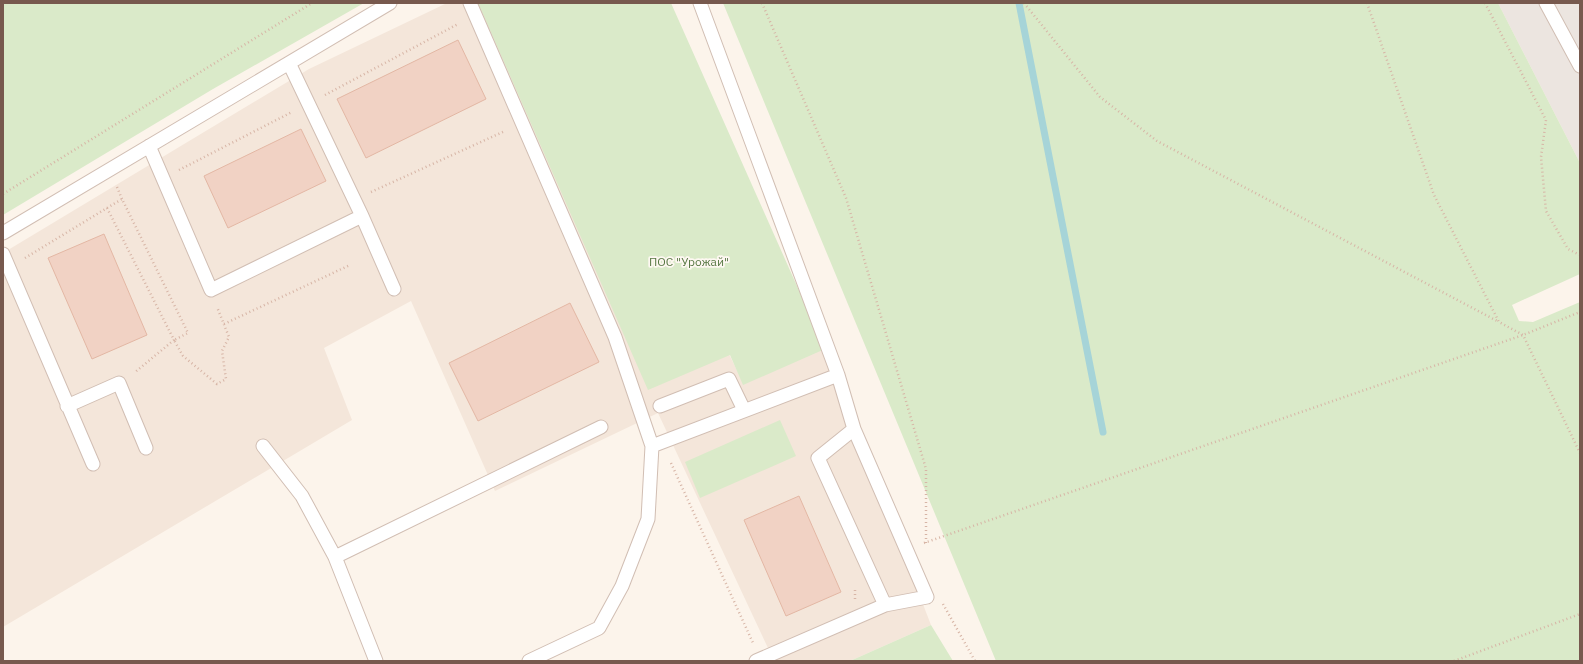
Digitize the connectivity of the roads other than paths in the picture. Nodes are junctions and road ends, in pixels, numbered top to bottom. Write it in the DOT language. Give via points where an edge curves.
graph roads {
  1 [pos="390,3"];
  2 [pos="470,3"];
  3 [pos="700,3"];
  4 [pos="1546,3"];
  5 [pos="289,63"];
  6 [pos="1580,66"];
  7 [pos="149,146"];
  8 [pos="362,216"];
  9 [pos="3,233"];
  10 [pos="3,254"];
  11 [pos="394,289"];
  12 [pos="838,375"];
  13 [pos="67,406"];
  14 [pos="660,406"];
  15 [pos="744,410"];
  16 [pos="601,427"];
  17 [pos="854,430"];
  18 [pos="657,444"];
  19 [pos="263,446"];
  20 [pos="146,448"];
  21 [pos="93,464"];
  22 [pos="336,558"];
  23 [pos="885,605"];
  24 [pos="758,660"];
  25 [pos="376,661"];
  26 [pos="529,661"];
  1 -- 5 [label="lane"];
  2 -- 18 [label="lane" via="615,337"];
  3 -- 12 [label="lane"];
  4 -- 6 [label="lane"];
  5 -- 7 [label="lane"];
  5 -- 8 [label="lane"];
  7 -- 8 [label="lane" via="211,290"];
  7 -- 9 [label="lane"];
  8 -- 11 [label="lane"];
  10 -- 13 [label="lane"];
  12 -- 15 [label="lane"];
  12 -- 17 [label="lane"];
  13 -- 20 [label="lane" via="119,383"];
  13 -- 21 [label="lane"];
  14 -- 15 [label="lane" via="729,379"];
  15 -- 18 [label="lane"];
  16 -- 22 [label="lane"];
  17 -- 23 [label="lane" via="818,458"];
  17 -- 23 [label="lane" via="928,597"];
  18 -- 26 [label="lane" via="648,519 622,586 599,628"];
  19 -- 22 [label="lane" via="302,496"];
  22 -- 25 [label="lane"];
  23 -- 24 [label="lane"];
}
